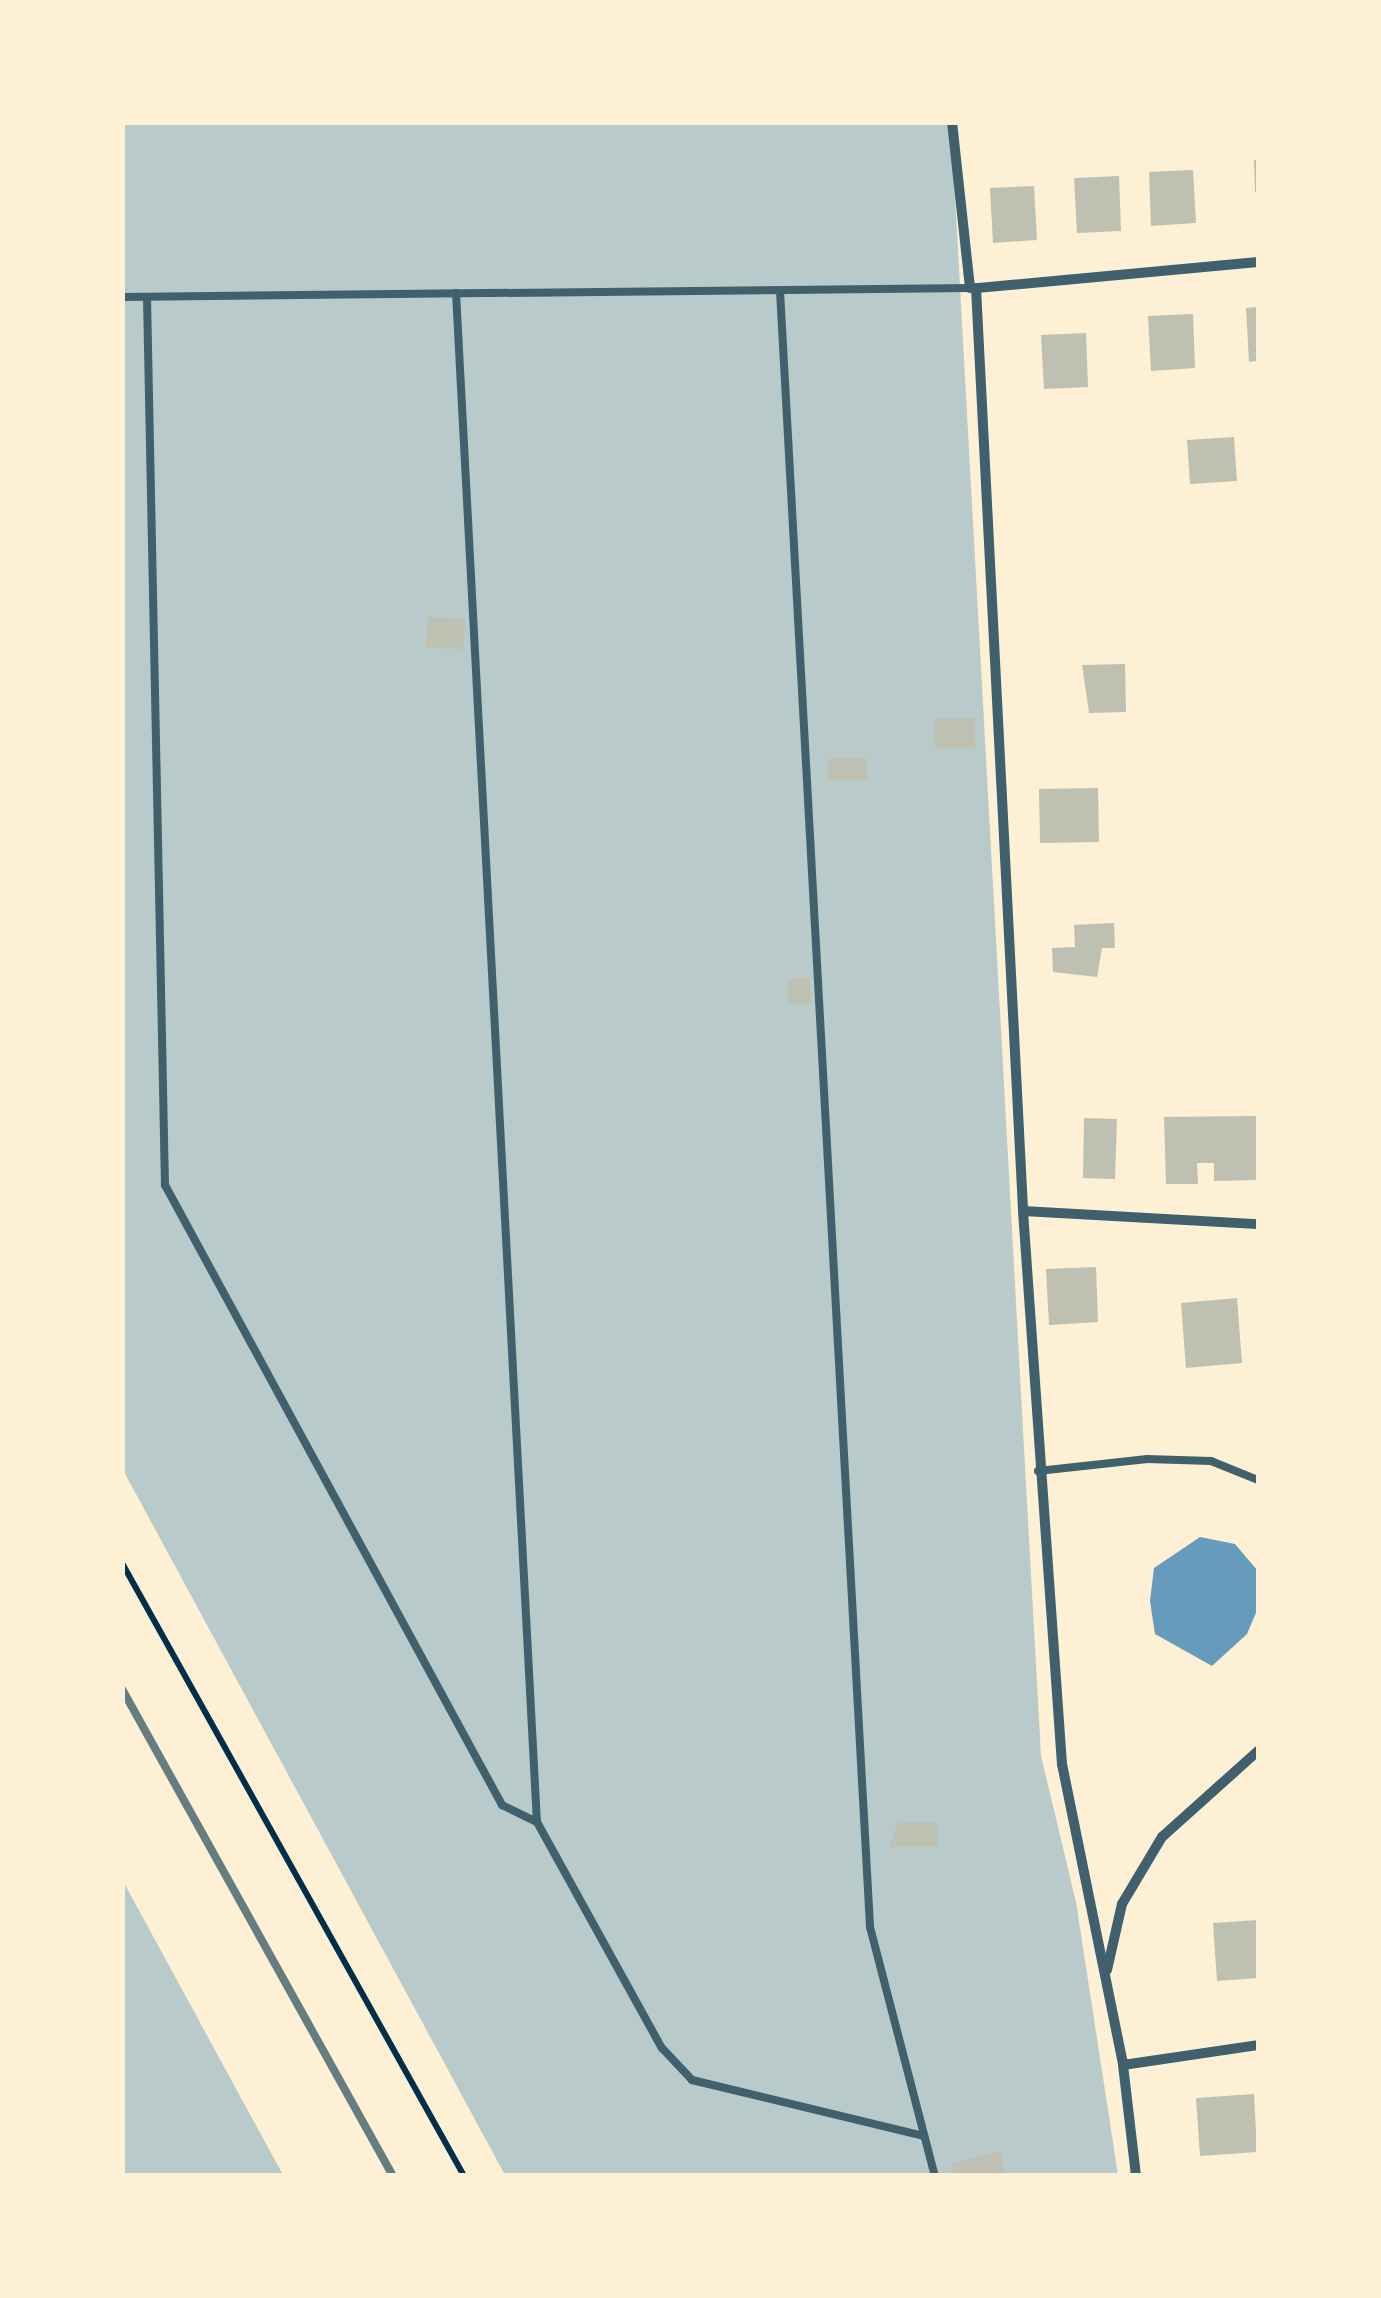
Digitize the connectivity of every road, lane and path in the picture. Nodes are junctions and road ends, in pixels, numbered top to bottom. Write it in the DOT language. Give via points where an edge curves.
graph roads {
  1 [pos="952,122"];
  2 [pos="1258,262"];
  3 [pos="973,288"];
  4 [pos="780,291"];
  5 [pos="456,293"];
  6 [pos="122,297"];
  7 [pos="148,297"];
  8 [pos="1023,1210"];
  9 [pos="1258,1224"];
  10 [pos="1038,1471"];
  11 [pos="1258,1480"];
  12 [pos="122,1563"];
  13 [pos="1258,1751"];
  14 [pos="536,1822"];
  15 [pos="1105,1976"];
  16 [pos="1258,2045"];
  17 [pos="1124,2065"];
  18 [pos="923,2136"];
  19 [pos="464,2176"];
  20 [pos="935,2176"];
  21 [pos="1136,2176"];
  1 -- 3 [label="street"];
  2 -- 3 [label="street"];
  3 -- 4 [label="lane"];
  3 -- 8 [label="street"];
  4 -- 5 [label="lane"];
  4 -- 18 [label="lane" via="869,1908"];
  5 -- 7 [label="lane"];
  5 -- 14 [label="lane"];
  6 -- 7 [label="lane"];
  7 -- 14 [label="lane" via="165,1185 502,1804"];
  8 -- 9 [label="street"];
  8 -- 10 [label="street"];
  10 -- 11 [label="lane" via="1163,1459 1211,1462"];
  10 -- 15 [label="street" via="1062,1764"];
  12 -- 19 [label="path"];
  13 -- 15 [label="street" via="1162,1838 1122,1904"];
  14 -- 18 [label="lane" via="662,2048 692,2080"];
  15 -- 17 [label="street"];
  16 -- 17 [label="street"];
  17 -- 21 [label="street"];
  18 -- 20 [label="lane"];
}
